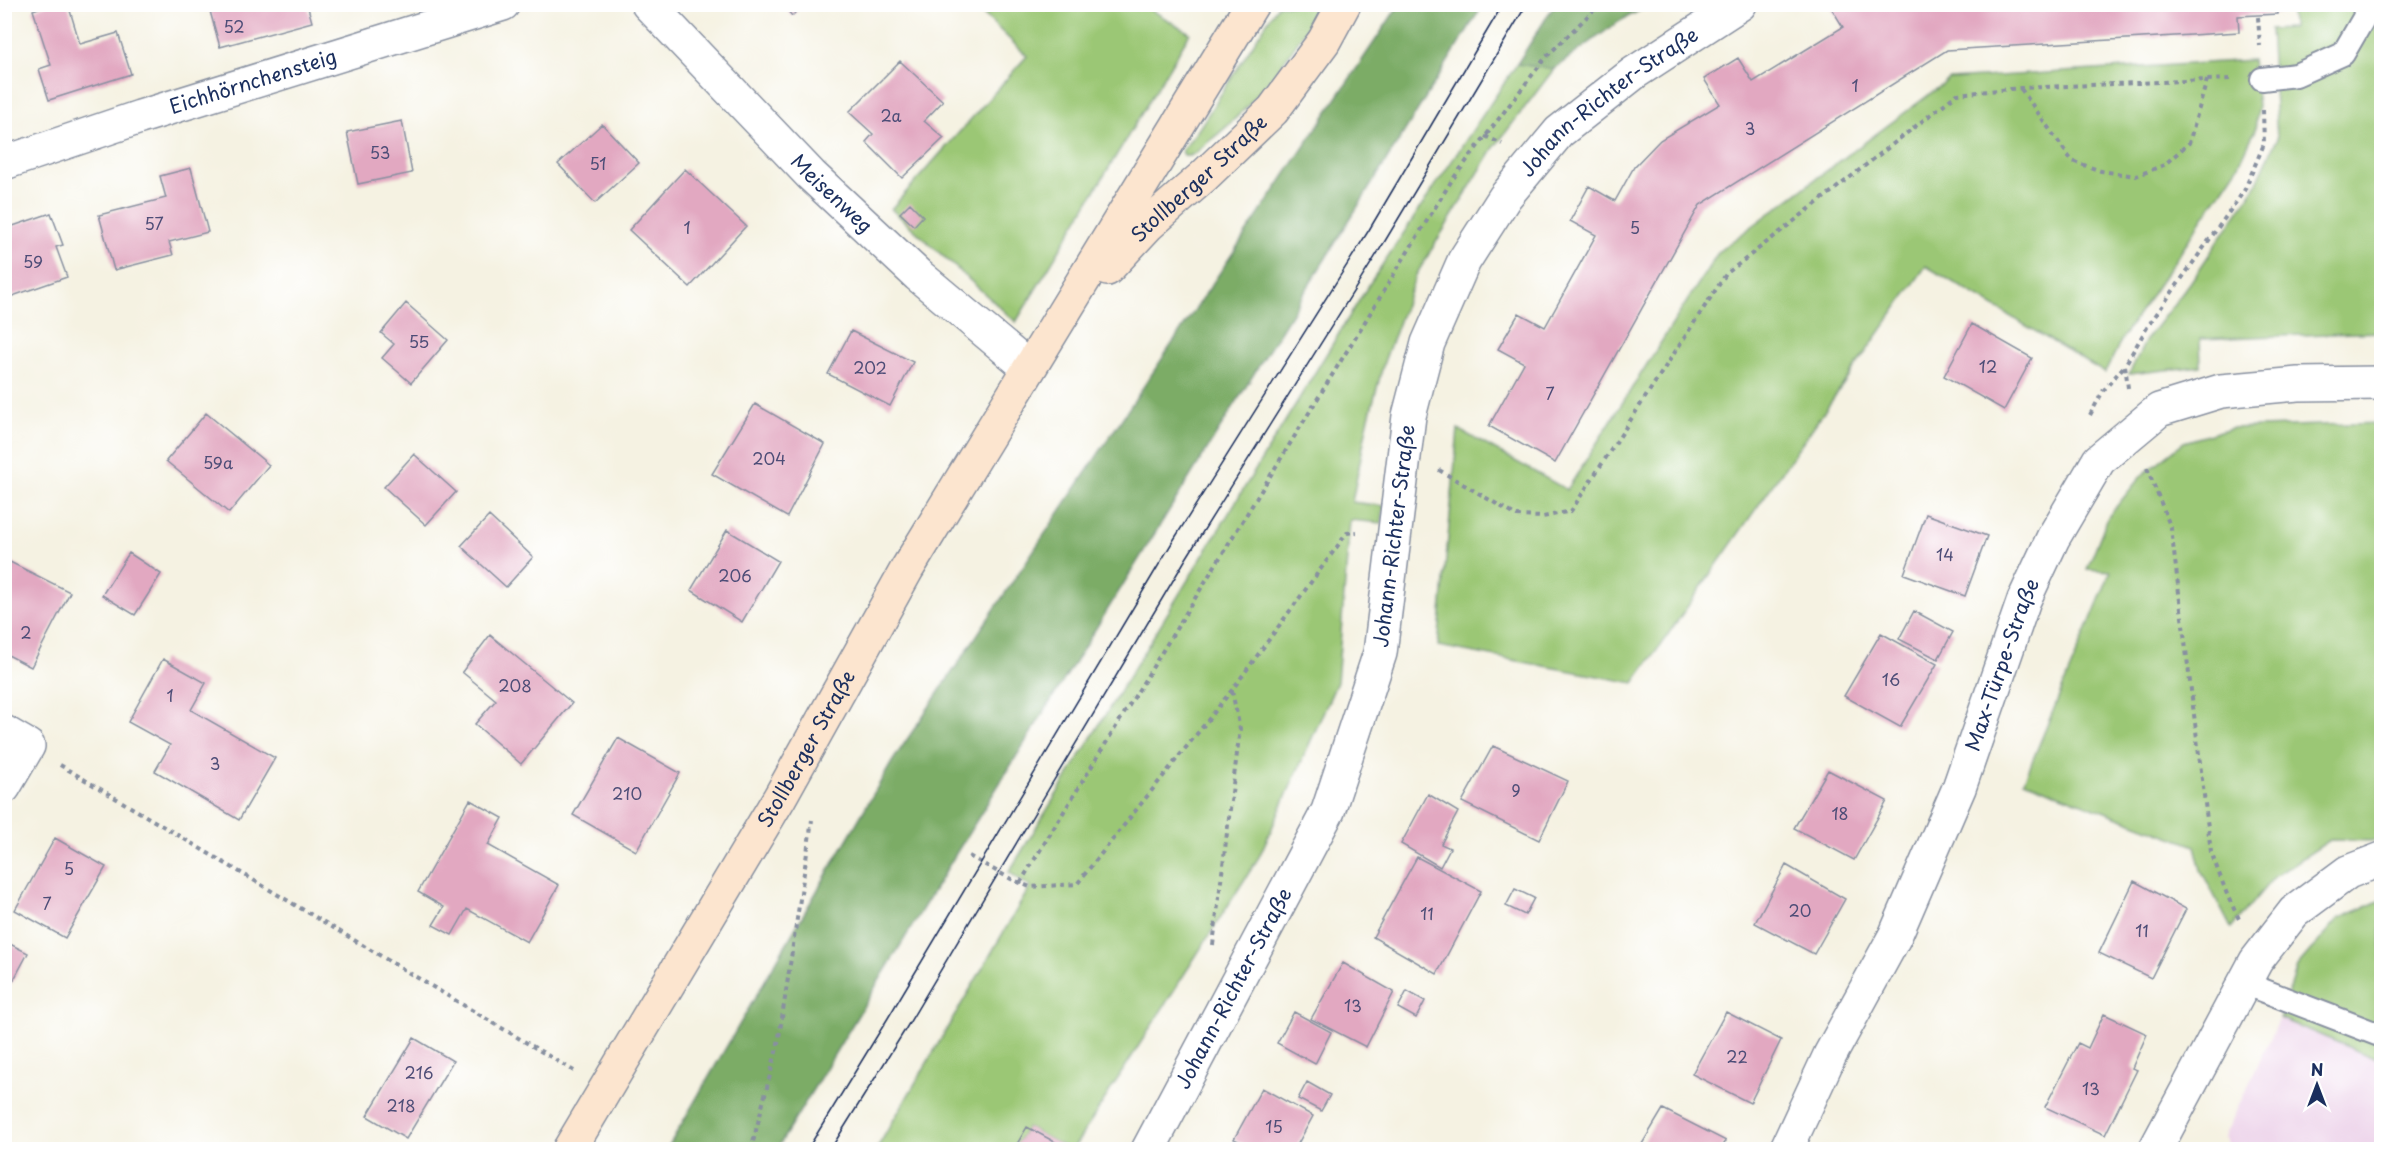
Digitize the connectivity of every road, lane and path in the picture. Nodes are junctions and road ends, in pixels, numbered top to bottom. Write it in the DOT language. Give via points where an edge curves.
graph roads {
  1 [pos="503,4"];
  2 [pos="648,4"];
  3 [pos="1252,4"];
  4 [pos="1344,4"];
  5 [pos="1600,4"];
  6 [pos="1740,4"];
  7 [pos="2364,4"];
  8 [pos="2207,79"];
  9 [pos="2262,79"];
  10 [pos="2021,88"];
  11 [pos="2264,144"];
  12 [pos="4,162"];
  13 [pos="1036,357"];
  14 [pos="2382,383"];
  15 [pos="2133,432"];
  16 [pos="1405,450"];
  17 [pos="1395,531"];
  18 [pos="1232,690"];
  19 [pos="16,739"];
  20 [pos="4,787"];
  21 [pos="780,797"];
  22 [pos="969,856"];
  23 [pos="2382,859"];
  24 [pos="1020,883"];
  25 [pos="2250,972"];
  26 [pos="1232,993"];
  27 [pos="2382,1036"];
  28 [pos="604,1089"];
  29 [pos="569,1149"];
  30 [pos="751,1149"];
  31 [pos="1148,1149"];
  32 [pos="1786,1149"];
  33 [pos="2155,1149"];
  1 -- 12 [label="street, Eichhörnchensteig"];
  2 -- 13 [label="street, Meisenweg" via="811,175 918,275"];
  3 -- 13 [label="main road, Stollberger Straße"];
  4 -- 13 [label="main road, Stollberger Straße" via="1324,41 1273,110 1148,225 1089,289"];
  5 -- 24 [label="path" via="1545,57 1452,180"];
  6 -- 16 [label="street, Johann-Richter-Straße" via="1634,73 1559,132 1505,196 1464,261 1428,343 1409,416"];
  7 -- 9 [label="lane" via="2365,16 2343,54 2296,75"];
  8 -- 9 [label="path"];
  8 -- 10 [label="path"];
  8 -- 10 [label="path" via="2189,143 2164,165 2136,176 2101,171 2072,161"];
  10 -- 16 [label="path" via="1957,94 1726,274 1571,511 1543,517 1517,516"];
  11 -- 15 [label="path" via="2244,191 2148,326 2125,365"];
  13 -- 21 [label="main road, Stollberger Straße" via="907,569"];
  14 -- 15 [label="street, Max-Türpe-Straße" via="2298,384 2221,391 2159,410"];
  15 -- 25 [label="path" via="2171,528 2211,852"];
  15 -- 32 [label="street, Max-Türpe-Straße" via="2099,460 2050,544 2024,600 1959,788 1895,936 1830,1055"];
  16 -- 17 [label="street, Johann-Richter-Straße"];
  17 -- 18 [label="path" via="1347,533"];
  17 -- 26 [label="street, Johann-Richter-Straße" via="1380,653 1328,811"];
  18 -- 24 [label="path" via="1077,884 1030,887"];
  18 -- 26 [label="path" via="1240,729 1209,973"];
  19 -- 20 [label="street"];
  19 -- 28 [label="path"];
  21 -- 28 [label="main road, Stollberger Straße"];
  21 -- 30 [label="path" via="812,819 778,1044"];
  22 -- 24 [label="path"];
  23 -- 25 [label="street" via="2348,872 2294,912"];
  25 -- 27 [label="lane"];
  25 -- 33 [label="street"];
  26 -- 31 [label="street, Johann-Richter-Straße"];
  28 -- 29 [label="main road, Stollberger Straße"];
}
